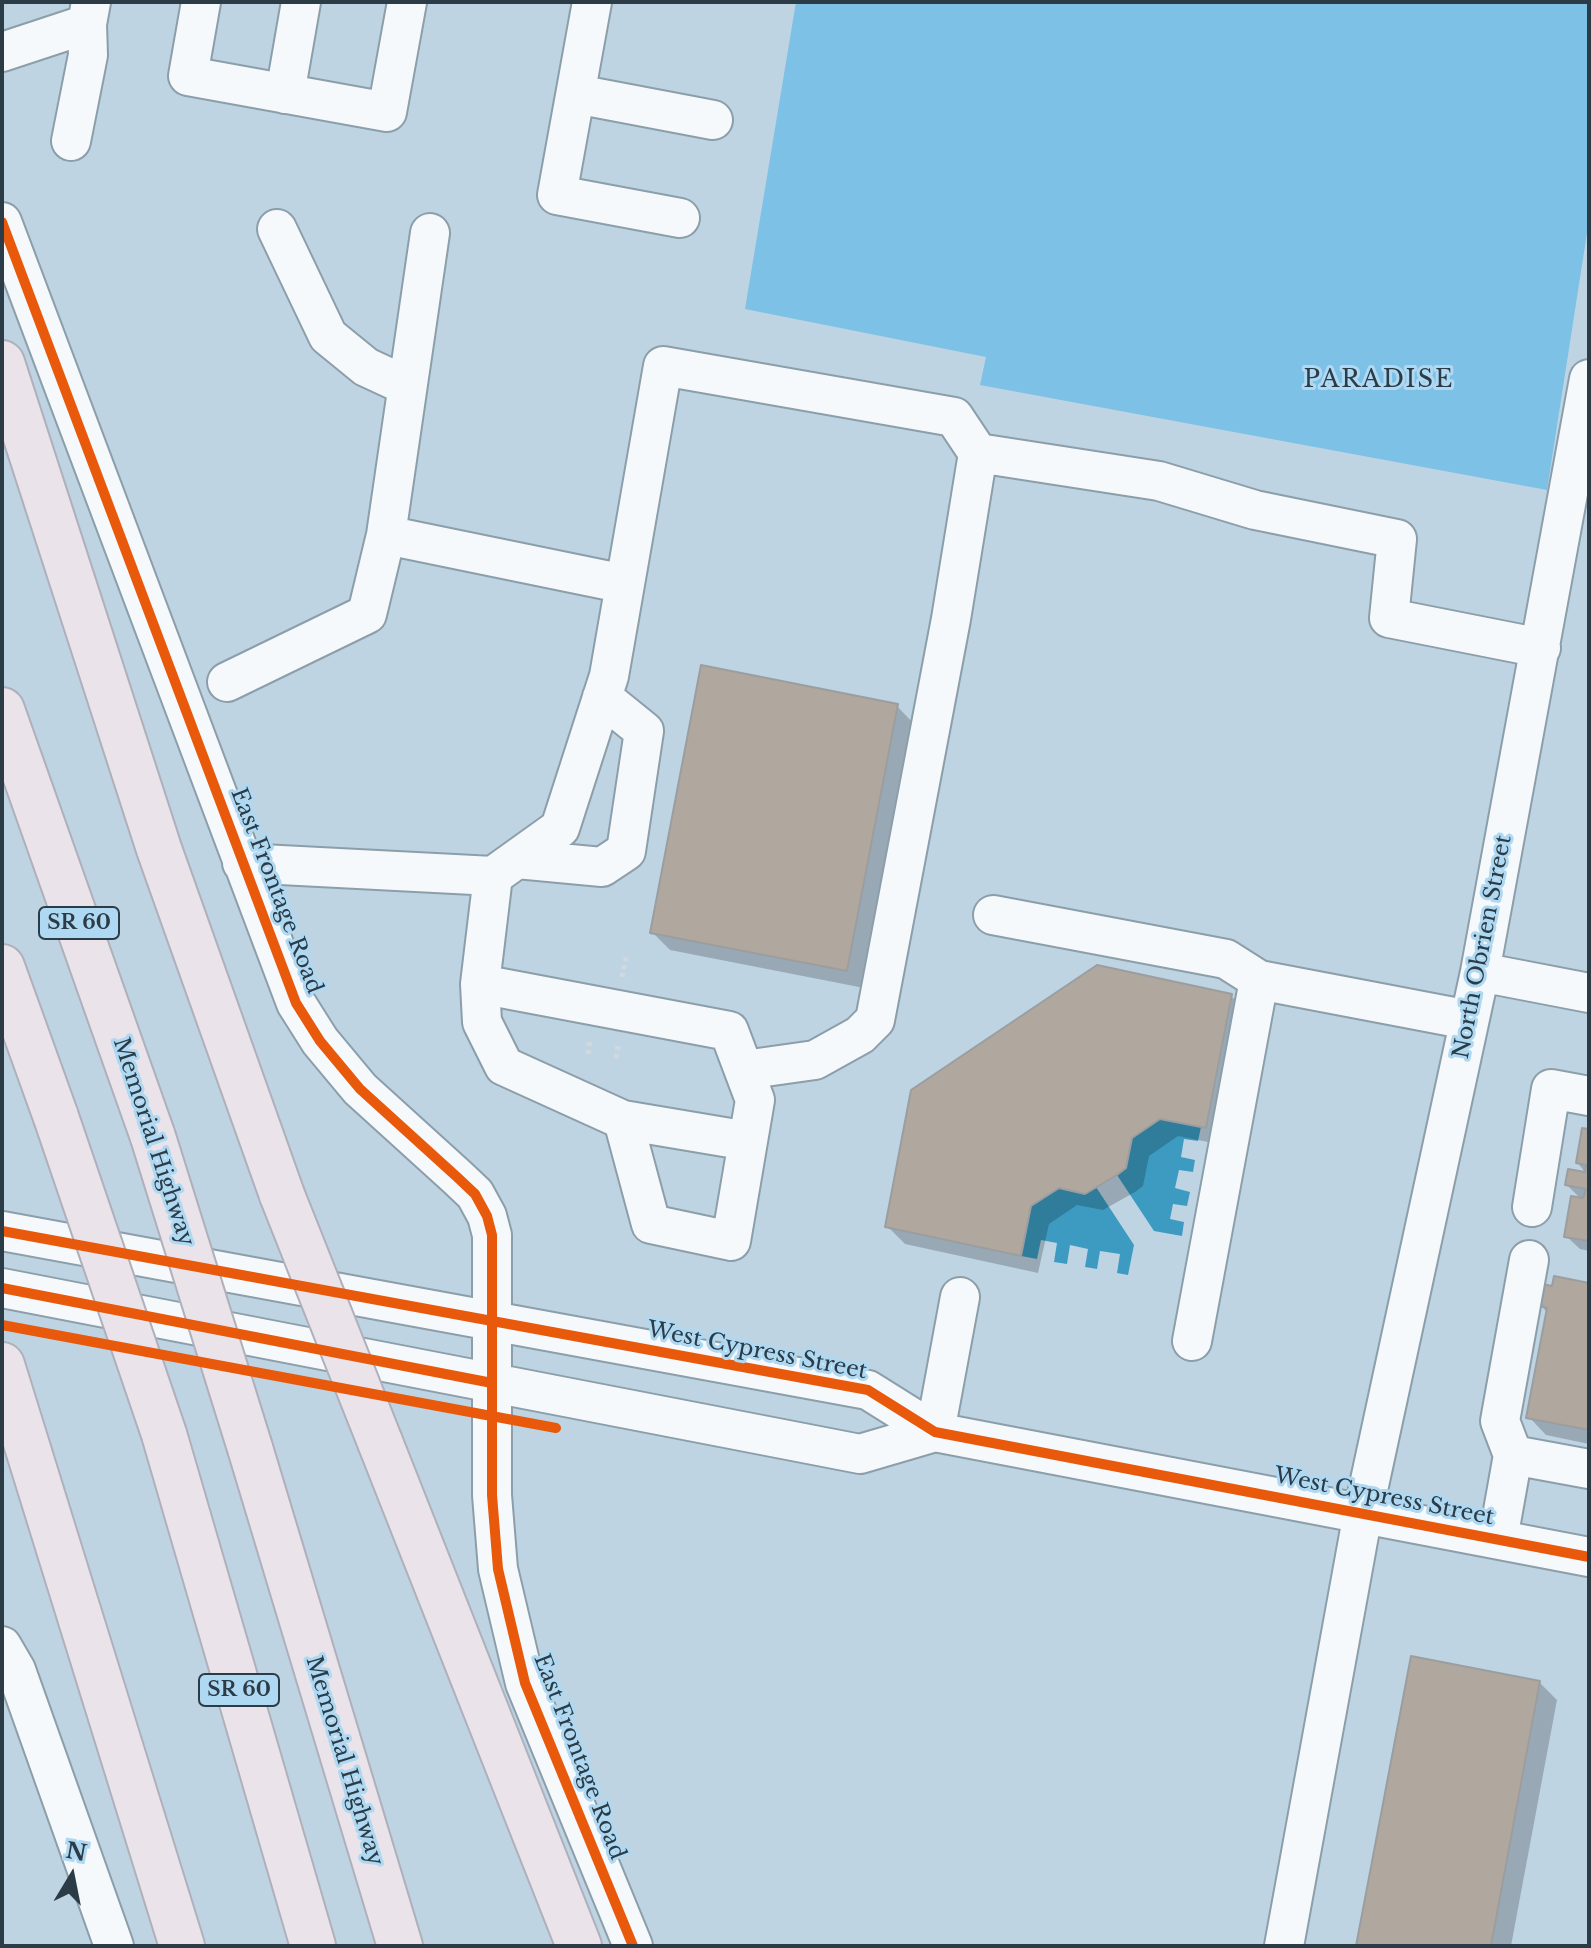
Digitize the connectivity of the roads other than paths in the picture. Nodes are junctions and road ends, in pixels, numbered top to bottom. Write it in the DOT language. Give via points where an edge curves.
graph roads {
  1 [pos="201,2"];
  2 [pos="301,2"];
  3 [pos="407,2"];
  4 [pos="592,2"];
  5 [pos="89,13"];
  6 [pos="2,52"];
  7 [pos="285,94"];
  8 [pos="576,94"];
  9 [pos="713,120"];
  10 [pos="71,141"];
  11 [pos="680,218"];
  12 [pos="2,222"];
  13 [pos="277,229"];
  14 [pos="430,233"];
  15 [pos="2,363"];
  16 [pos="1589,379"];
  17 [pos="407,386"];
  18 [pos="978,453"];
  19 [pos="1583,454"];
  20 [pos="386,535"];
  21 [pos="625,584"];
  22 [pos="1541,648"];
  23 [pos="227,682"];
  24 [pos="602,697"];
  25 [pos="2,710"];
  26 [pos="242,863"];
  27 [pos="505,867"];
  28 [pos="993,915"];
  29 [pos="2,967"];
  30 [pos="1480,972"];
  31 [pos="1259,980"];
  32 [pos="480,984"];
  33 [pos="1589,993"];
  34 [pos="1469,1020"];
  35 [pos="744,1070"];
  36 [pos="1589,1096"];
  37 [pos="623,1120"];
  38 [pos="748,1141"];
  39 [pos="1532,1207"];
  40 [pos="2,1231"];
  41 [pos="1529,1260"];
  42 [pos="2,1288"];
  43 [pos="960,1297"];
  44 [pos="491,1322"];
  45 [pos="1192,1341"];
  46 [pos="3,1368"];
  47 [pos="492,1383"];
  48 [pos="935,1432"];
  49 [pos="1513,1455"];
  50 [pos="1589,1469"];
  51 [pos="1363,1513"];
  52 [pos="1498,1539"];
  53 [pos="1589,1557"];
  54 [pos="2,1646"];
  55 [pos="114,1946"];
  56 [pos="182,1946"];
  57 [pos="313,1946"];
  58 [pos="400,1946"];
  59 [pos="579,1946"];
  60 [pos="633,1946"];
  61 [pos="1284,1946"];
  1 -- 7 [label="street" via="188,76"];
  2 -- 7 [label="street"];
  3 -- 7 [label="street" via="387,112"];
  4 -- 8 [label="street"];
  5 -- 6 [label="street"];
  5 -- 10 [label="street" via="88,55"];
  8 -- 9 [label="street"];
  8 -- 11 [label="street" via="557,195"];
  12 -- 26 [label="street, East Frontage Road"];
  13 -- 17 [label="street" via="328,336 366,367"];
  14 -- 17 [label="street"];
  15 -- 59 [label="highway, bridge" via="159,849 282,1195"];
  16 -- 19 [label="street, North Obrien Street"];
  17 -- 20 [label="street"];
  18 -- 21 [label="street" via="954,417 663,366"];
  18 -- 22 [label="street" via="1159,481 1255,510 1397,539 1389,618"];
  18 -- 35 [label="street" via="875,1020 860,1035 815,1060"];
  19 -- 22 [label="street, North Obrien Street"];
  20 -- 21 [label="street"];
  20 -- 23 [label="street" via="367,614"];
  21 -- 24 [label="street"];
  22 -- 30 [label="street, North Obrien Street"];
  24 -- 27 [label="street" via="560,828"];
  24 -- 27 [label="street" via="644,731 626,851 602,867"];
  25 -- 58 [label="highway, Memorial Highway / SR 60, bridge" via="153,1137"];
  26 -- 27 [label="street"];
  26 -- 44 [label="street, East Frontage Road" via="296,1003 320,1041 360,1089 475,1194 487,1216 492,1235"];
  27 -- 32 [label="street"];
  28 -- 31 [label="street" via="1226,959"];
  29 -- 57 [label="highway, SR 60, bridge" via="164,1434"];
  30 -- 33 [label="street"];
  30 -- 34 [label="street, North Obrien Street"];
  31 -- 34 [label="street"];
  31 -- 45 [label="street"];
  32 -- 35 [label="street" via="729,1031"];
  32 -- 37 [label="street" via="482,1022 504,1066"];
  34 -- 51 [label="street, North Obrien Street"];
  35 -- 38 [label="street" via="755,1100"];
  36 -- 39 [label="street" via="1551,1089"];
  37 -- 38 [label="street"];
  37 -- 38 [label="street" via="651,1224 731,1241"];
  40 -- 44 [label="street, West Cypress Street"];
  41 -- 49 [label="street" via="1500,1421"];
  42 -- 47 [label="street, West Cypress Street"];
  43 -- 48 [label="street"];
  44 -- 47 [label="street, East Frontage Road"];
  44 -- 48 [label="street, West Cypress Street" via="868,1390"];
  46 -- 56 [label="highway"];
  47 -- 48 [label="street, West Cypress Street" via="860,1454"];
  47 -- 60 [label="street, East Frontage Road" via="492,1495 498,1569 510,1626 525,1683"];
  48 -- 51 [label="street, West Cypress Street"];
  49 -- 50 [label="street"];
  49 -- 52 [label="street"];
  51 -- 52 [label="street, West Cypress Street"];
  51 -- 61 [label="street, North Obrien Street"];
  52 -- 53 [label="street, West Cypress Street"];
  54 -- 55 [label="street" via="16,1670"];
}
